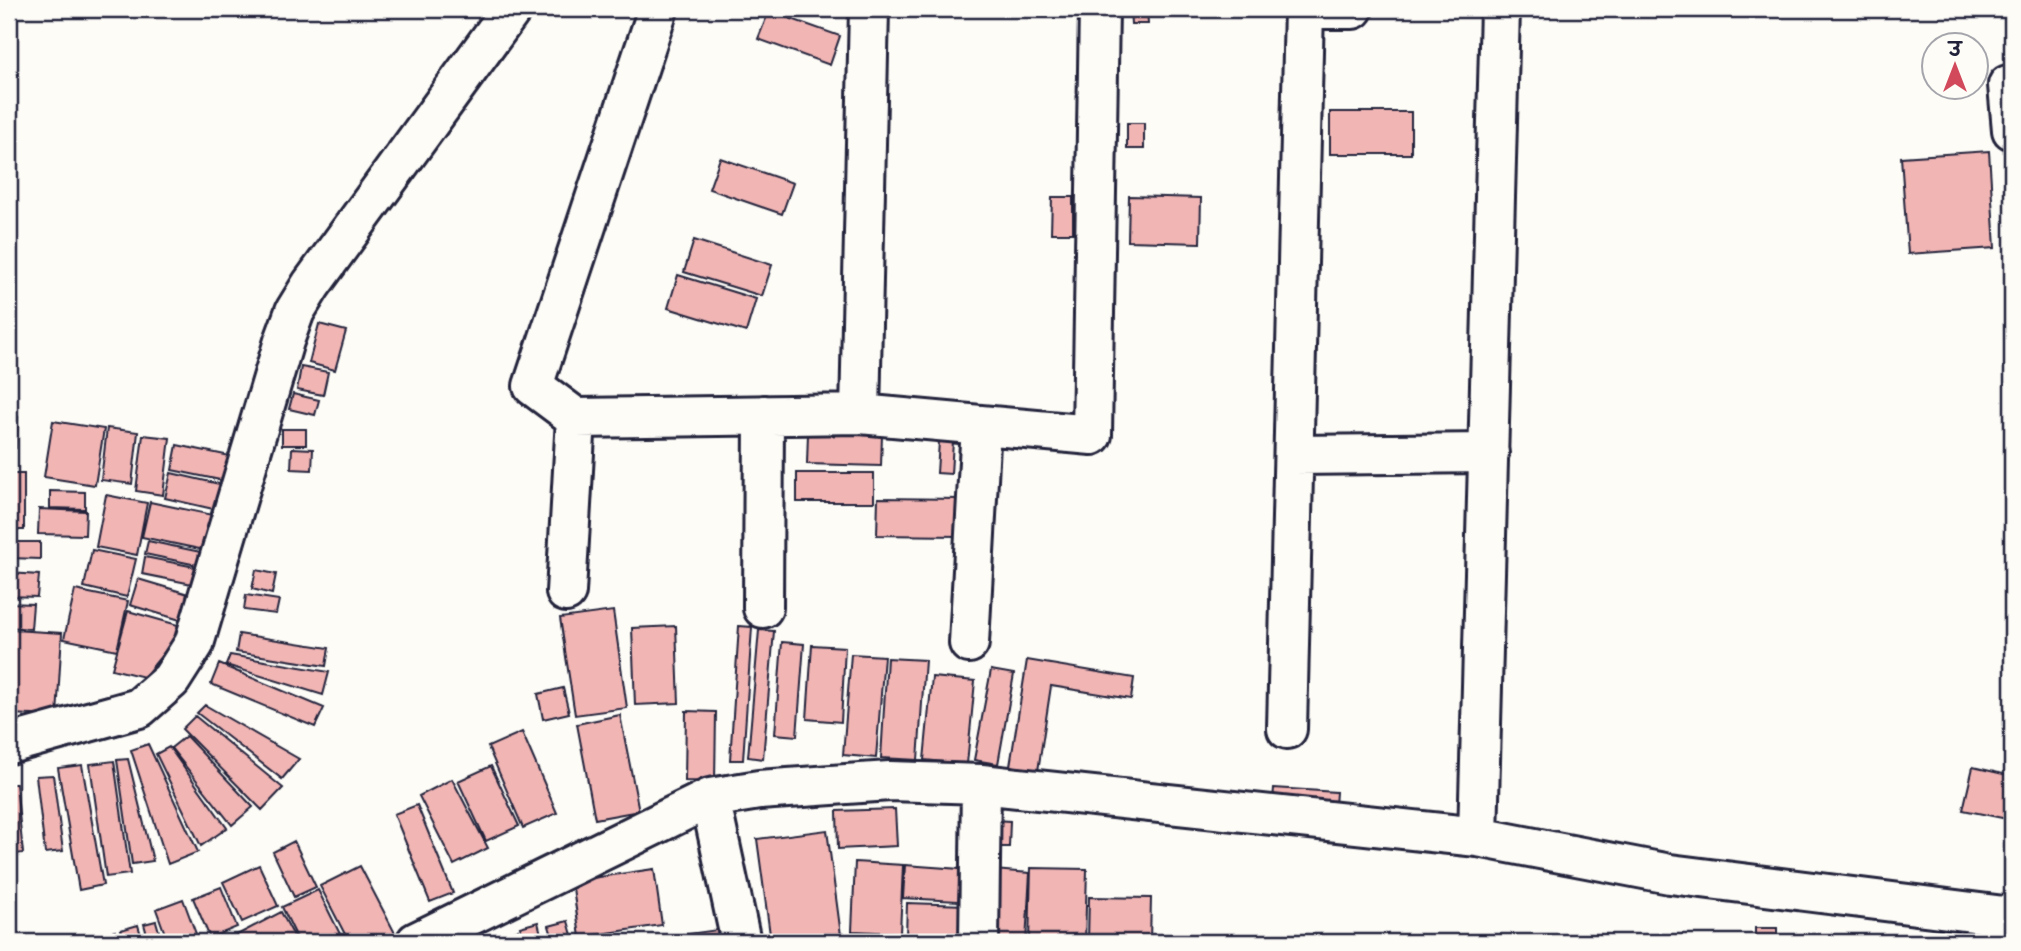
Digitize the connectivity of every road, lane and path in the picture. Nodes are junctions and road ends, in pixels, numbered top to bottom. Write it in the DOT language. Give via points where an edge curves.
graph roads {
  1 [pos="512,9"];
  2 [pos="658,9"];
  3 [pos="869,9"];
  4 [pos="1099,9"];
  5 [pos="1304,9"];
  6 [pos="1353,9"];
  7 [pos="1500,9"];
  8 [pos="2012,85"];
  9 [pos="2012,130"];
  10 [pos="860,414"];
  11 [pos="764,415"];
  12 [pos="576,418"];
  13 [pos="981,425"];
  14 [pos="1489,453"];
  15 [pos="1294,455"];
  16 [pos="566,592"];
  17 [pos="763,608"];
  18 [pos="969,643"];
  19 [pos="1287,729"];
  20 [pos="9,744"];
  21 [pos="981,784"];
  22 [pos="710,798"];
  23 [pos="1478,837"];
  24 [pos="2012,918"];
  25 [pos="416,942"];
  26 [pos="741,942"];
  27 [pos="979,942"];
  1 -- 20 [label="street" via="295,311 194,644 171,680 139,708"];
  2 -- 12 [label="street" via="533,386"];
  3 -- 10 [label="street"];
  4 -- 13 [label="street" via="1092,435"];
  5 -- 6 [label="street"];
  5 -- 15 [label="street"];
  7 -- 14 [label="street"];
  8 -- 9 [label="street" via="2008,85"];
  10 -- 11 [label="street"];
  10 -- 13 [label="street"];
  11 -- 12 [label="street"];
  11 -- 17 [label="street"];
  12 -- 16 [label="street"];
  13 -- 18 [label="street"];
  14 -- 15 [label="street"];
  14 -- 23 [label="street"];
  15 -- 19 [label="street"];
  21 -- 22 [label="street" via="890,781"];
  21 -- 23 [label="street"];
  21 -- 27 [label="street"];
  22 -- 25 [label="street"];
  22 -- 26 [label="street"];
  23 -- 24 [label="street" via="1670,874"];
}
